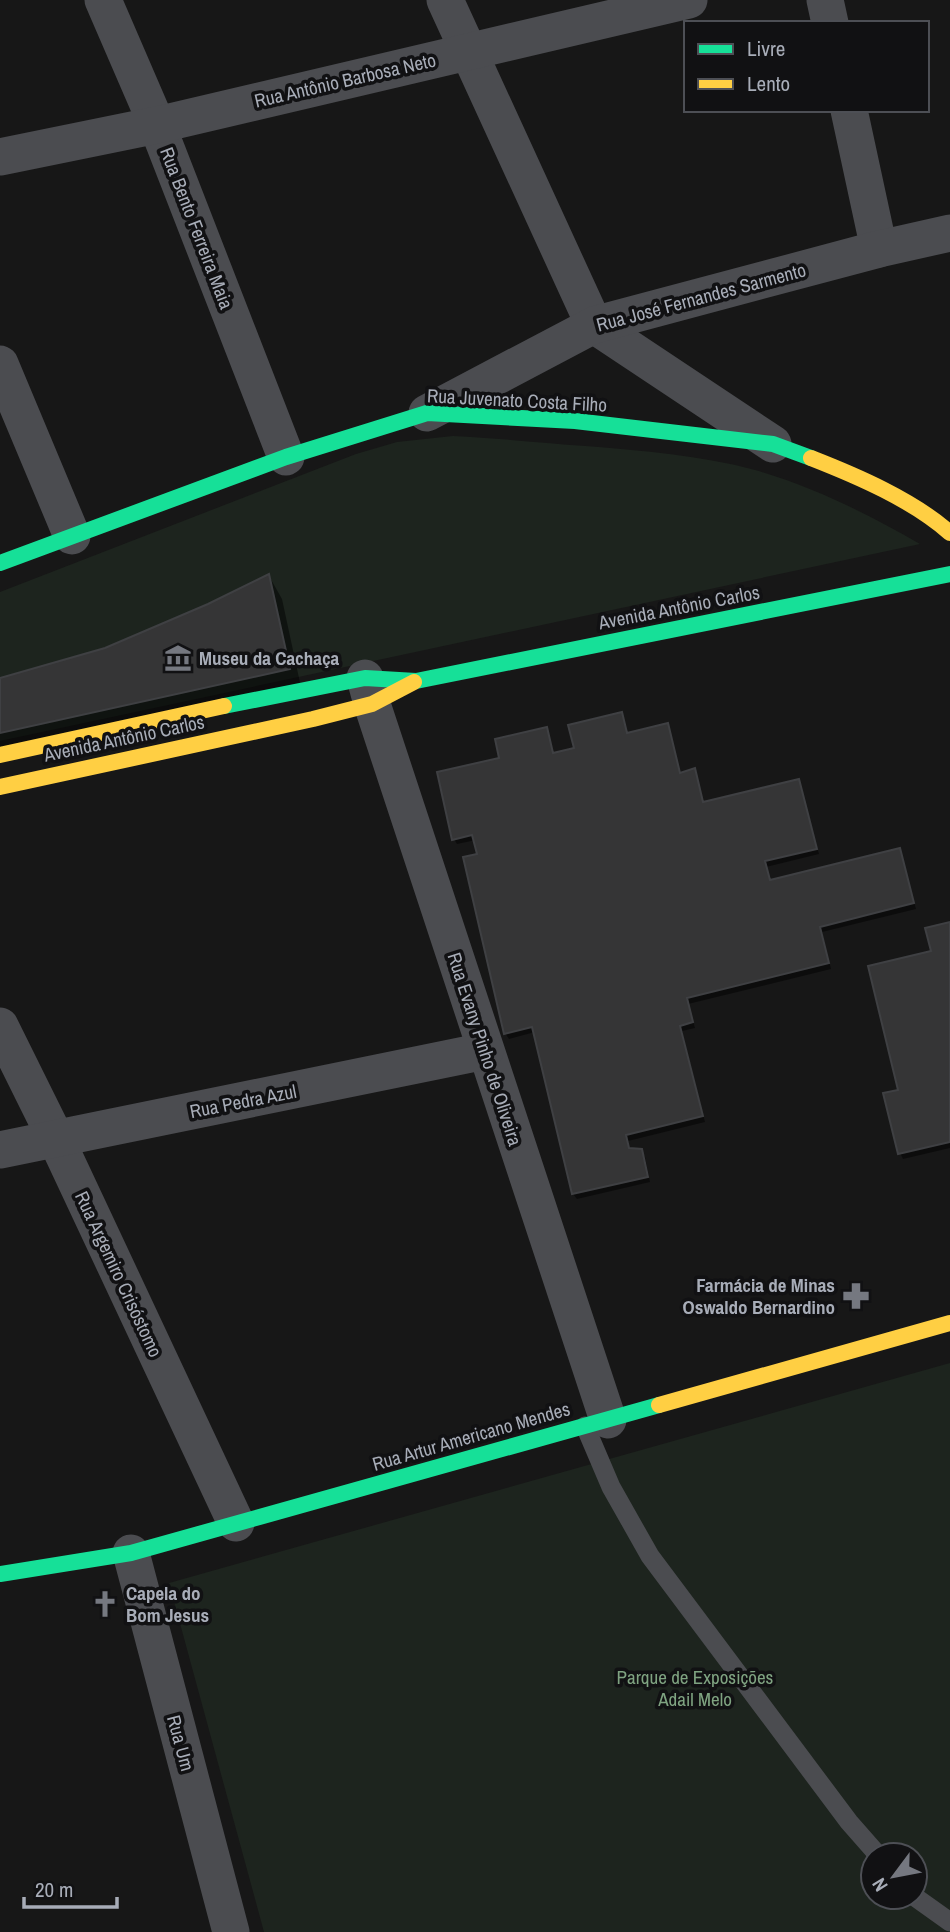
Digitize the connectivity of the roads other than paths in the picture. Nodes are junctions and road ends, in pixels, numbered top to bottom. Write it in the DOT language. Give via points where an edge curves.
graph roads {
  1 [pos="103,0"];
  2 [pos="445,0"];
  3 [pos="689,0"];
  4 [pos="825,0"];
  5 [pos="830,21"];
  6 [pos="470,51"];
  7 [pos="849,112"];
  8 [pos="157,125"];
  9 [pos="0,157"];
  10 [pos="950,233"];
  11 [pos="879,249"];
  12 [pos="594,326"];
  13 [pos="0,364"];
  14 [pos="427,413"];
  15 [pos="773,444"];
  16 [pos="286,457"];
  17 [pos="950,533"];
  18 [pos="72,536"];
  19 [pos="0,563"];
  20 [pos="950,575"];
  21 [pos="416,681"];
  22 [pos="369,691"];
  23 [pos="66,740"];
  24 [pos="0,755"];
  25 [pos="72,771"];
  26 [pos="0,787"];
  27 [pos="0,1026"];
  28 [pos="485,1051"];
  29 [pos="56,1139"];
  30 [pos="0,1150"];
  31 [pos="950,1323"];
  32 [pos="596,1423"];
  33 [pos="236,1523"];
  34 [pos="131,1553"];
  35 [pos="0,1574"];
  36 [pos="866,1841"];
  37 [pos="929,1907"];
  38 [pos="950,1922"];
  39 [pos="231,1932"];
  1 -- 8 [label="street, Rua Bento Ferreira Maia"];
  2 -- 6 [label="street"];
  3 -- 6 [label="street, Rua Antônio Barbosa Neto"];
  4 -- 5 [label="street"];
  6 -- 8 [label="street, Rua Antônio Barbosa Neto"];
  6 -- 12 [label="street"];
  7 -- 11 [label="street"];
  8 -- 9 [label="street, Rua Antônio Barbosa Neto"];
  8 -- 16 [label="street, Rua Bento Ferreira Maia"];
  10 -- 11 [label="street, Rua José Fernandes Sarmento"];
  11 -- 12 [label="street, Rua José Fernandes Sarmento"];
  12 -- 14 [label="street, Rua José Fernandes Sarmento"];
  12 -- 15 [label="street"];
  13 -- 18 [label="street"];
  14 -- 15 [label="street, Rua Juvenato Costa Filho" via="575,421"];
  14 -- 16 [label="street, Rua Juvenato Costa Filho"];
  15 -- 17 [label="street, Rua Juvenato Costa Filho" via="847,472 933,517"];
  16 -- 18 [label="street, Rua Juvenato Costa Filho"];
  18 -- 19 [label="street, Rua Juvenato Costa Filho"];
  20 -- 21 [label="street, Avenida Antônio Carlos"];
  21 -- 22 [label="street, Avenida Antônio Carlos"];
  21 -- 22 [label="street, Avenida Antônio Carlos"];
  22 -- 23 [label="street, Avenida Antônio Carlos" via="318,685"];
  22 -- 25 [label="street, Avenida Antônio Carlos" via="299,722"];
  22 -- 28 [label="street, Rua Evany Pinho de Oliveira"];
  23 -- 24 [label="street, Avenida Antônio Carlos"];
  23 -- 25 [label="street"];
  25 -- 26 [label="street, Avenida Antônio Carlos"];
  27 -- 29 [label="street, Rua Argemiro Crisóstomo"];
  28 -- 29 [label="street, Rua Pedra Azul"];
  28 -- 32 [label="street, Rua Evany Pinho de Oliveira"];
  29 -- 30 [label="street, Rua Pedra Azul"];
  29 -- 33 [label="street, Rua Argemiro Crisóstomo"];
  31 -- 32 [label="street, Rua Artur Americano Mendes"];
  32 -- 33 [label="street, Rua Artur Americano Mendes"];
  32 -- 36 [label="lane" via="611,1488 650,1556"];
  33 -- 34 [label="street, Rua Artur Americano Mendes"];
  34 -- 35 [label="street, Rua Artur Americano Mendes"];
  34 -- 39 [label="street, Rua Um"];
  37 -- 38 [label="lane"];
}
